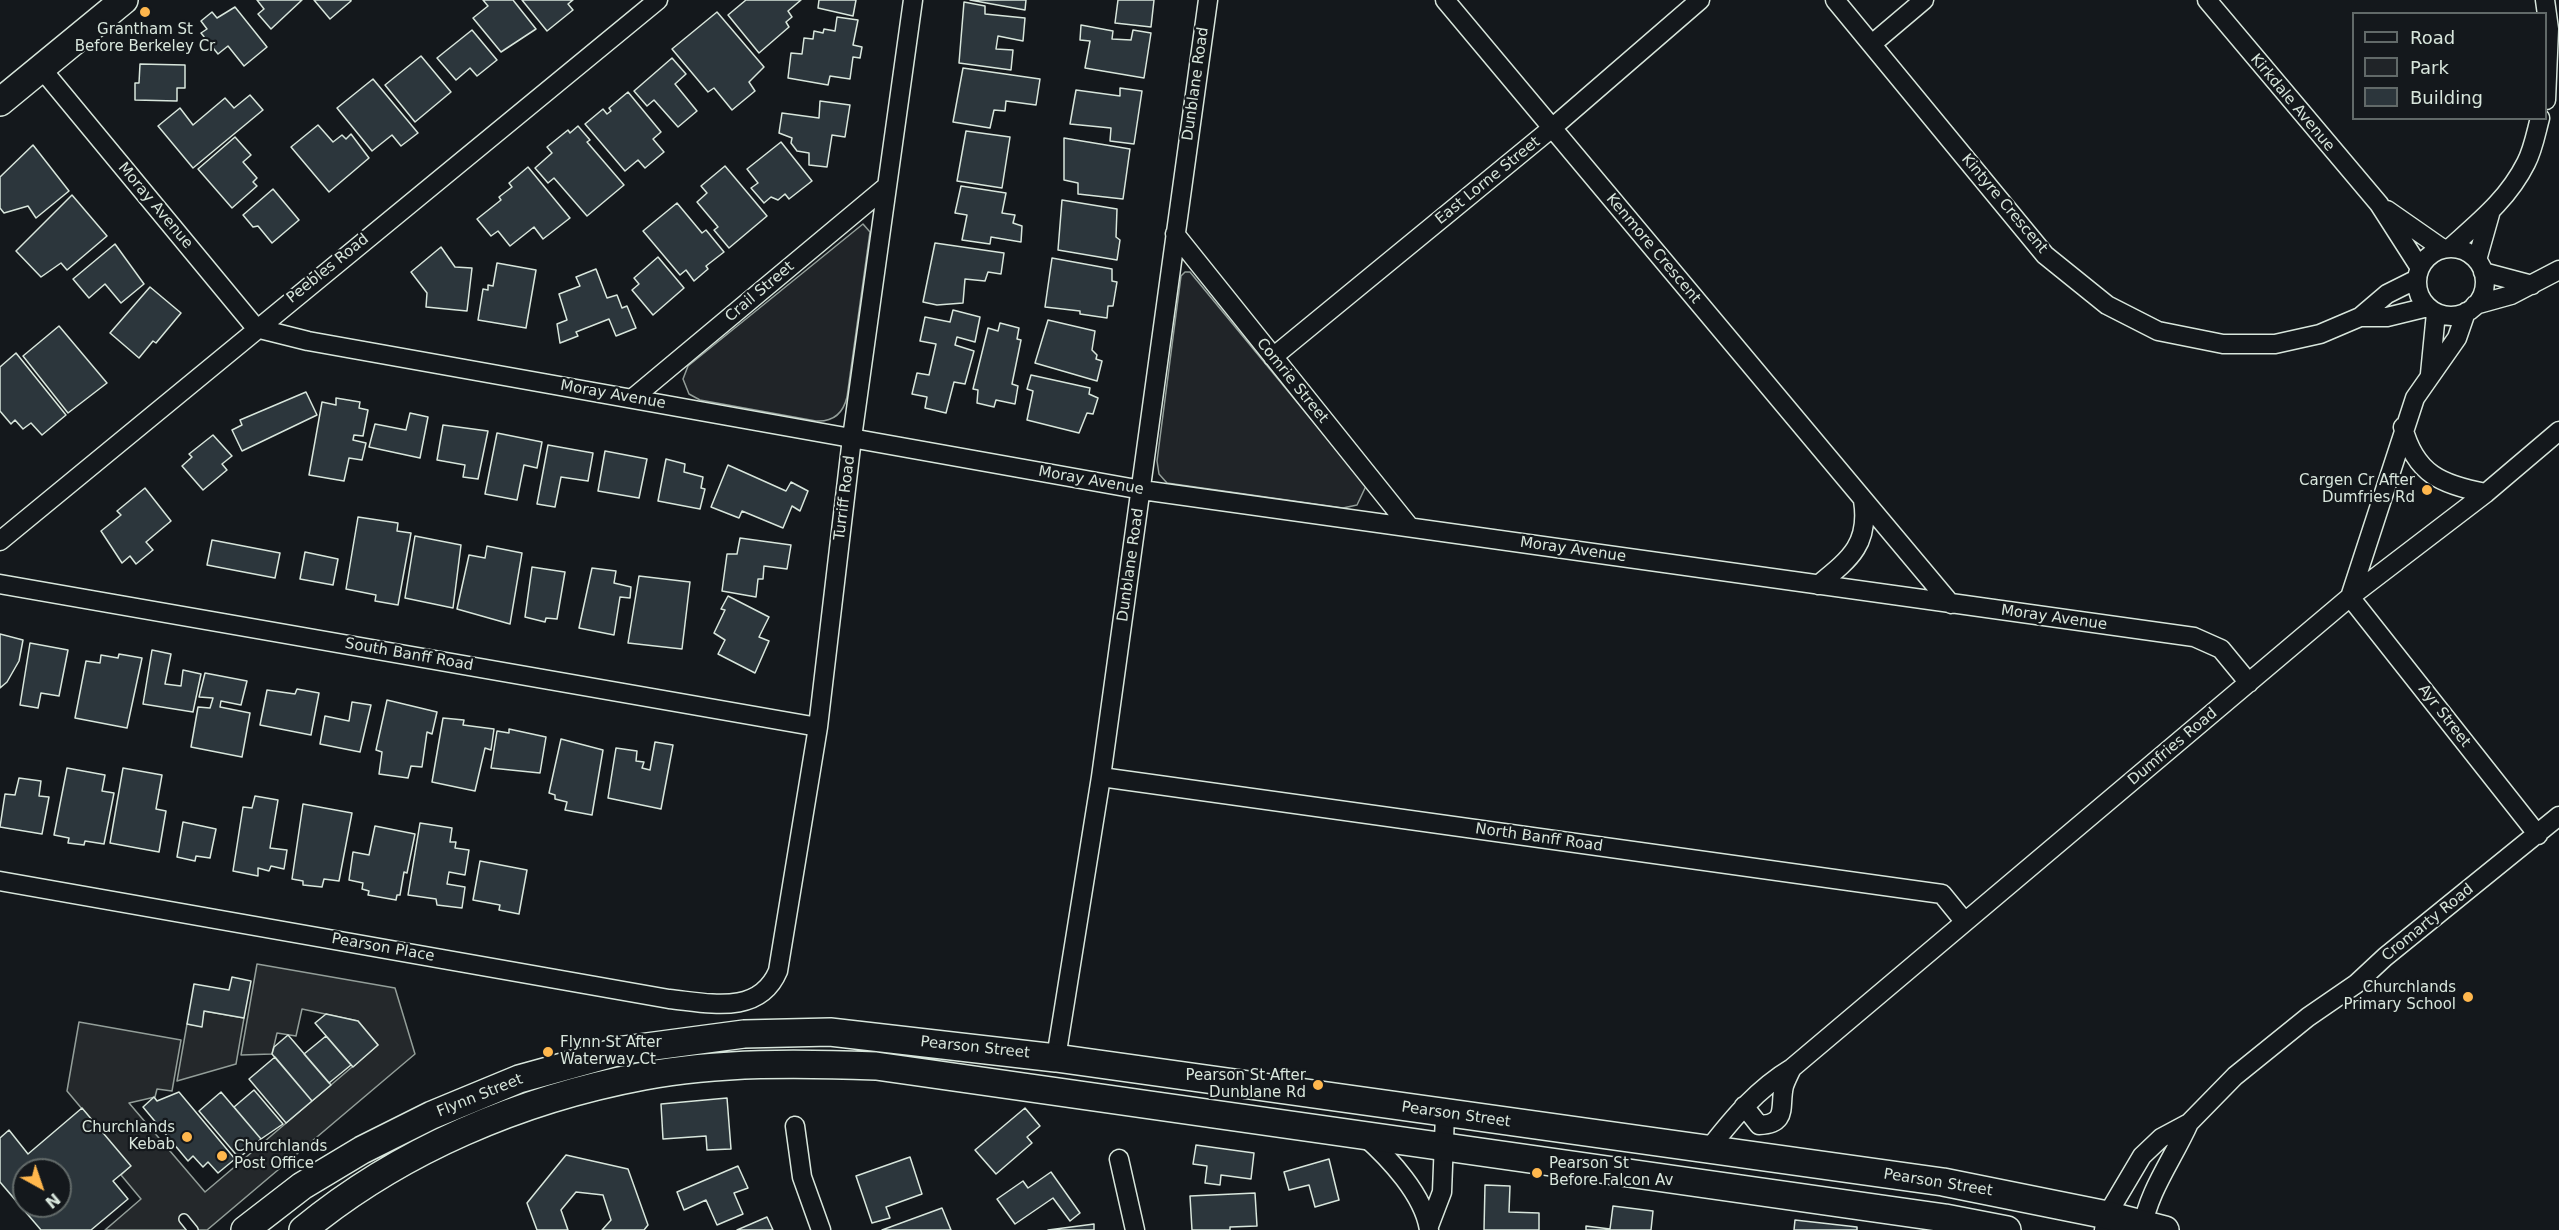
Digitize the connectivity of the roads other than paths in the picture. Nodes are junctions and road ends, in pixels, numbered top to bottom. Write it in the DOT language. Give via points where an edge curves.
graph roads {
  1 [pos="124,0"];
  2 [pos="658,0"];
  3 [pos="913,0"];
  4 [pos="1208,0"];
  5 [pos="1445,0"];
  6 [pos="1700,0"];
  7 [pos="1835,0"];
  8 [pos="1924,0"];
  9 [pos="2207,0"];
  10 [pos="2547,14"];
  11 [pos="1872,44"];
  12 [pos="41,68"];
  13 [pos="2547,76"];
  14 [pos="0,102"];
  15 [pos="2539,120"];
  16 [pos="1551,128"];
  17 [pos="887,186"];
  18 [pos="2379,204"];
  19 [pos="2490,214"];
  20 [pos="1175,234"];
  21 [pos="2446,249"];
  22 [pos="2480,266"];
  23 [pos="2559,270"];
  24 [pos="2418,274"];
  25 [pos="2532,285"];
  26 [pos="2470,309"];
  27 [pos="2432,310"];
  28 [pos="2360,317"];
  29 [pos="256,328"];
  30 [pos="1273,357"];
  31 [pos="2430,376"];
  32 [pos="633,398"];
  33 [pos="2403,427"];
  34 [pos="2559,431"];
  35 [pos="852,438"];
  36 [pos="1142,490"];
  37 [pos="2486,493"];
  38 [pos="1863,498"];
  39 [pos="1409,526"];
  40 [pos="0,541"];
  41 [pos="0,584"];
  42 [pos="1818,585"];
  43 [pos="2350,597"];
  44 [pos="1951,604"];
  45 [pos="2249,683"];
  46 [pos="818,727"];
  47 [pos="1101,777"];
  48 [pos="2559,816"];
  49 [pos="2538,834"];
  50 [pos="0,881"];
  51 [pos="1964,921"];
  52 [pos="765,992"];
  53 [pos="744,1034"];
  54 [pos="1056,1058"];
  55 [pos="769,1064"];
  56 [pos="1792,1068"];
  57 [pos="1744,1106"];
  58 [pos="1445,1114"];
  59 [pos="2189,1123"];
  60 [pos="795,1126"];
  61 [pos="1364,1136"];
  62 [pos="1445,1148"];
  63 [pos="1708,1150"];
  64 [pos="1119,1160"];
  65 [pos="183,1219"];
  66 [pos="2106,1222"];
  67 [pos="1429,1228"];
  68 [pos="2150,1228"];
  69 [pos="193,1230"];
  70 [pos="245,1230"];
  71 [pos="303,1230"];
  72 [pos="821,1230"];
  73 [pos="1135,1230"];
  74 [pos="2007,1230"];
  1 -- 12 [label="main road"];
  2 -- 29 [label="street, Peebles Road"];
  3 -- 17 [label="street, Turriff Road"];
  4 -- 20 [label="street, Dunblane Road"];
  5 -- 16 [label="street, Kenmore Crescent"];
  6 -- 16 [label="street, East Lorne Street"];
  7 -- 11 [label="street, Kintyre Crescent"];
  8 -- 11 [label="street"];
  9 -- 18 [label="street, Kirkdale Avenue"];
  10 -- 13 [label="street"];
  11 -- 28 [label="street, Kintyre Crescent" via="2045,255 2107,305 2158,331 2223,344 2275,344 2320,334"];
  12 -- 14 [label="main road"];
  12 -- 29 [label="street, Moray Avenue"];
  15 -- 19 [label="street" via="2527,162"];
  16 -- 30 [label="street, East Lorne Street"];
  16 -- 38 [label="street, Kenmore Crescent"];
  17 -- 32 [label="street, Crail Street"];
  17 -- 35 [label="street, Turriff Road"];
  18 -- 21 [label="street, Kirkdale Avenue"];
  18 -- 24 [label="street, Kirkdale Avenue"];
  19 -- 21 [label="street"];
  19 -- 22 [label="street"];
  20 -- 30 [label="street, Comrie Street"];
  20 -- 36 [label="street, Dunblane Road"];
  21 -- 22 [label="street" via="2460,249"];
  21 -- 24 [label="street" via="2425,260"];
  22 -- 25 [label="street"];
  22 -- 26 [label="street" via="2484,289"];
  23 -- 25 [label="street"];
  24 -- 27 [label="street" via="2421,299"];
  24 -- 28 [label="street, Kintyre Crescent"];
  25 -- 26 [label="street"];
  26 -- 27 [label="street" via="2456,315"];
  26 -- 31 [label="street" via="2457,338"];
  27 -- 28 [label="street, Kintyre Crescent"];
  27 -- 31 [label="street"];
  29 -- 32 [label="street, Moray Avenue" via="308,341"];
  29 -- 40 [label="street, Peebles Road"];
  30 -- 39 [label="street, Comrie Street"];
  31 -- 33 [label="street"];
  32 -- 35 [label="street, Moray Avenue"];
  33 -- 37 [label="street" via="2417,462 2428,472 2457,488"];
  33 -- 43 [label="street"];
  34 -- 37 [label="street, Dumfries Road"];
  35 -- 36 [label="street, Moray Avenue"];
  35 -- 46 [label="street, Turriff Road"];
  36 -- 39 [label="street, Moray Avenue"];
  36 -- 47 [label="street, Dunblane Road"];
  37 -- 43 [label="street, Dumfries Road"];
  38 -- 42 [label="street" via="1866,522 1860,542 1845,563"];
  38 -- 44 [label="street, Kenmore Crescent"];
  39 -- 42 [label="street, Moray Avenue"];
  41 -- 46 [label="street, South Banff Road"];
  42 -- 44 [label="street, Moray Avenue"];
  43 -- 45 [label="street, Dumfries Road"];
  43 -- 49 [label="street, Ayr Street"];
  44 -- 45 [label="street, Moray Avenue" via="2194,637 2221,649"];
  45 -- 51 [label="street, Dumfries Road"];
  46 -- 52 [label="street, Turriff Road" via="778,970"];
  47 -- 51 [label="street, North Banff Road" via="1942,894"];
  47 -- 54 [label="street, Dunblane Road"];
  48 -- 49 [label="street, Cromarty Road"];
  49 -- 59 [label="street, Cromarty Road" via="2356,984 2235,1076"];
  50 -- 52 [label="street, Pearson Place" via="669,999 739,1003"];
  51 -- 56 [label="street, Dumfries Road"];
  53 -- 54 [label="main road, Pearson Street" via="830,1032"];
  53 -- 70 [label="main road, Flynn Street" via="624,1050 519,1079 432,1115 362,1150 302,1186"];
  54 -- 58 [label="main road, Pearson Street"];
  55 -- 61 [label="main road, Pearson Street" via="876,1066"];
  55 -- 71 [label="main road, Flynn Street" via="645,1076 503,1116 389,1169 337,1202"];
  56 -- 57 [label="street, Dumfries Road" via="1768,1083"];
  56 -- 57 [label="street" via="1778,1119 1770,1125 1760,1125"];
  57 -- 63 [label="street, Dumfries Road"];
  58 -- 62 [label="street"];
  58 -- 63 [label="main road, Pearson Street"];
  59 -- 66 [label="street, Cromarty Road" via="2161,1138 2142,1156"];
  59 -- 68 [label="street, Cromarty Road" via="2161,1172"];
  60 -- 72 [label="street" via="802,1177"];
  61 -- 62 [label="main road, Pearson Street"];
  61 -- 67 [label="street" via="1402,1175"];
  62 -- 67 [label="street" via="1442,1192"];
  62 -- 74 [label="main road, Pearson Street"];
  63 -- 66 [label="main road, Pearson Street" via="1943,1182"];
  64 -- 73 [label="street"];
  65 -- 69 [label="lane"];
  66 -- 68 [label="main road, Pearson Street"];
}
